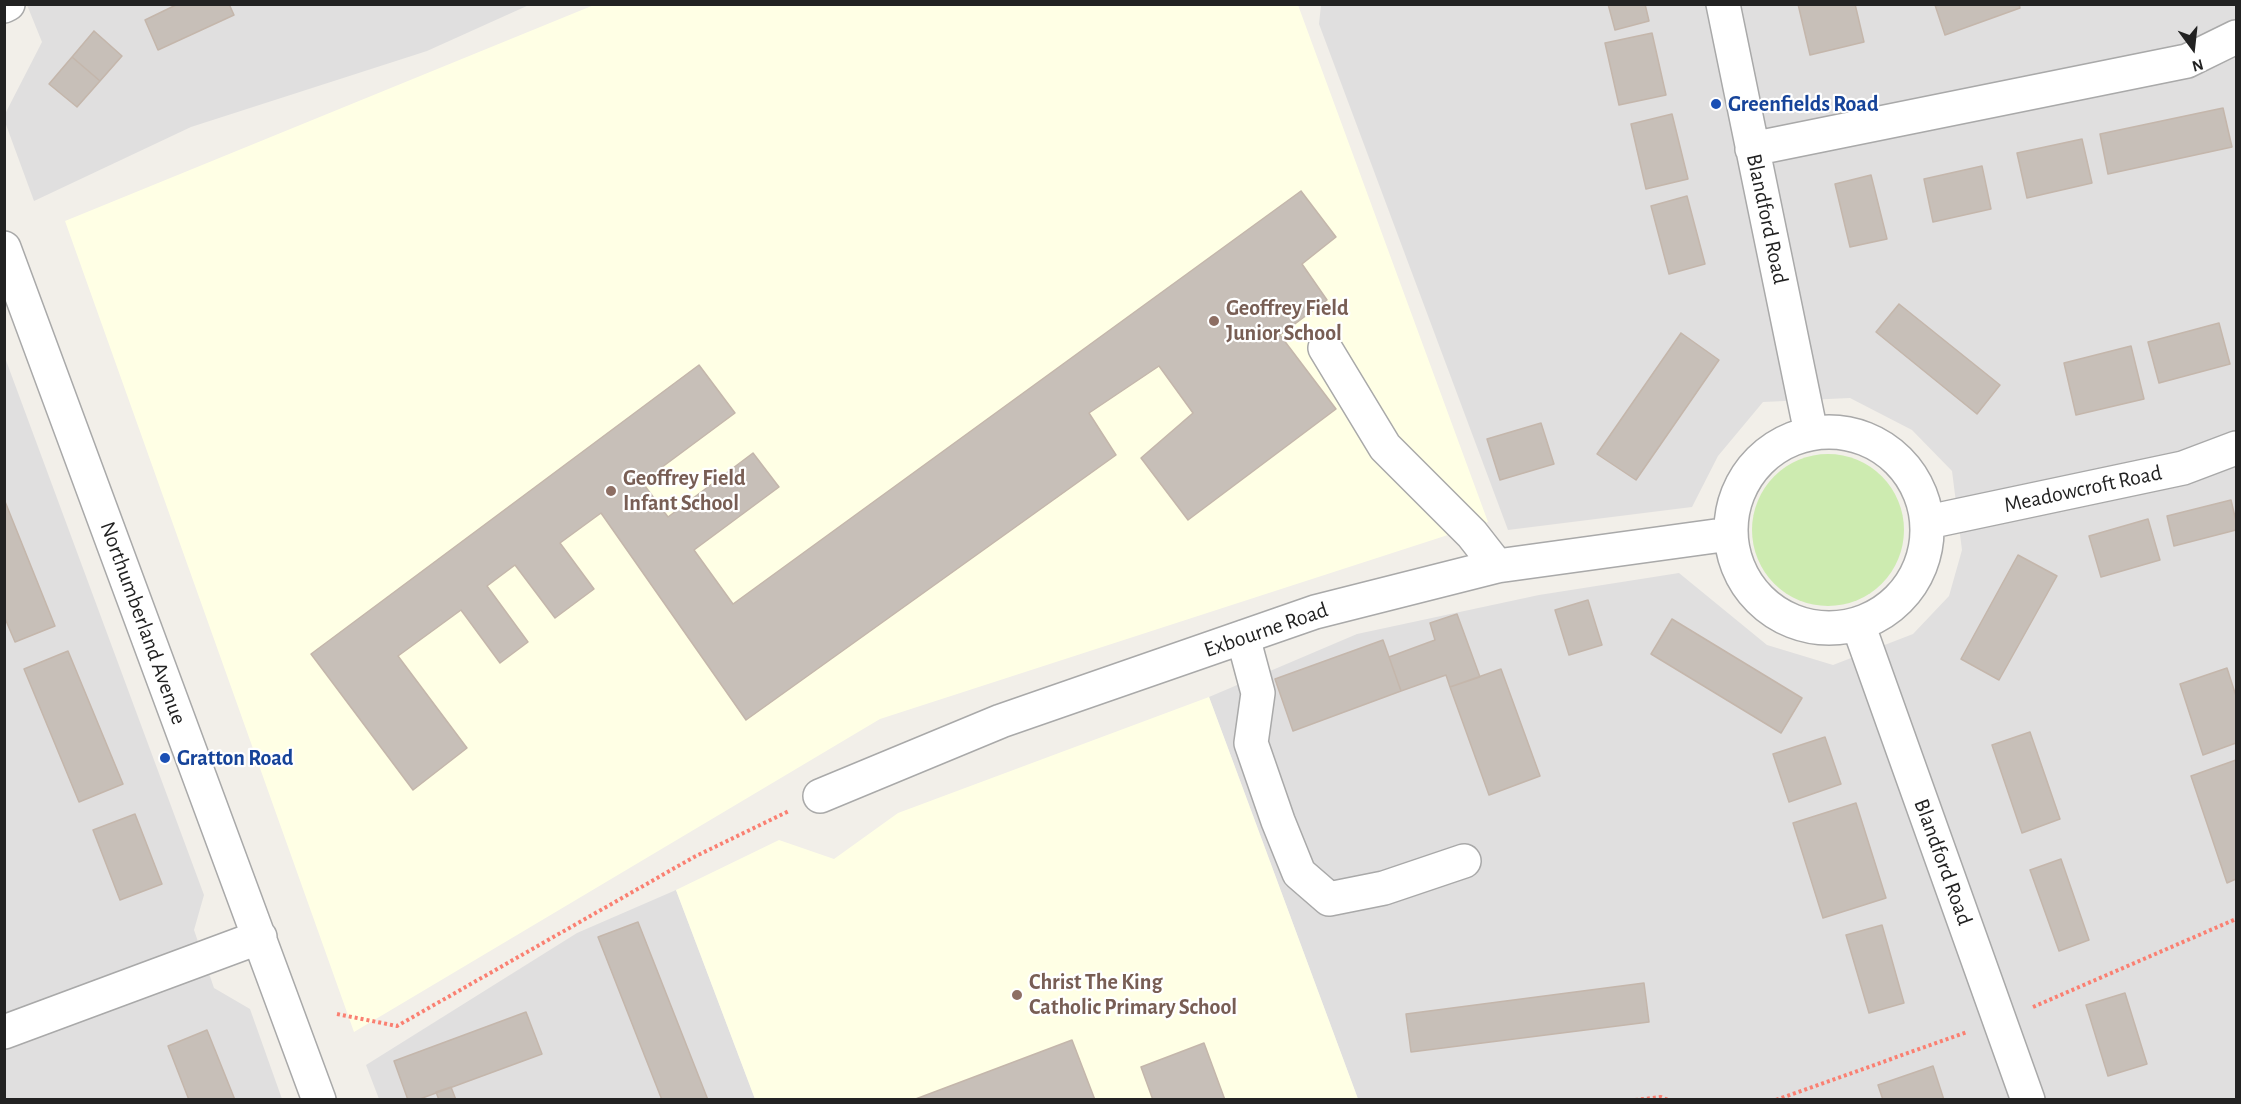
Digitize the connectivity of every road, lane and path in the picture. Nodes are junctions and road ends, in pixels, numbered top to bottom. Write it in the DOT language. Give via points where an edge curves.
graph roads {
  1 [pos="1724,4"];
  2 [pos="2236,37"];
  3 [pos="1752,149"];
  4 [pos="4,248"];
  5 [pos="1325,348"];
  6 [pos="1811,433"];
  7 [pos="2236,448"];
  8 [pos="1928,522"];
  9 [pos="1730,534"];
  10 [pos="1497,566"];
  11 [pos="1858,624"];
  12 [pos="1244,637"];
  13 [pos="820,796"];
  14 [pos="1464,861"];
  15 [pos="260,937"];
  16 [pos="337,1014"];
  17 [pos="4,1032"];
  18 [pos="319,1100"];
  19 [pos="1635,1100"];
  20 [pos="1668,1100"];
  21 [pos="2028,1100"];
  1 -- 3 [label="street, Blandford Road"];
  2 -- 3 [label="street" via="2187,60"];
  3 -- 6 [label="street, Blandford Road"];
  4 -- 15 [label="street, Northumberland Avenue"];
  5 -- 10 [label="street" via="1385,447 1472,534"];
  6 -- 8 [label="street" via="1844,432 1875,442 1901,462 1920,489"];
  6 -- 9 [label="street" via="1784,442 1762,458 1744,480 1733,506"];
  7 -- 8 [label="street, Meadowcroft Road" via="2183,468"];
  8 -- 11 [label="street" via="1925,555 1911,585 1888,609"];
  9 -- 10 [label="street, Exbourne Road"];
  9 -- 11 [label="street" via="1736,563 1750,589 1772,610 1799,624 1828,629"];
  10 -- 12 [label="street, Exbourne Road" via="1316,612"];
  11 -- 21 [label="street, Blandford Road"];
  12 -- 13 [label="street, Exbourne Road" via="1001,721"];
  12 -- 14 [label="street" via="1258,693 1251,743 1299,873 1329,899 1384,888"];
  13 -- 16 [label="path" via="694,857 397,1026"];
  15 -- 17 [label="street"];
  15 -- 18 [label="street, Northumberland Avenue"];
  19 -- 20 [label="path"];
}
